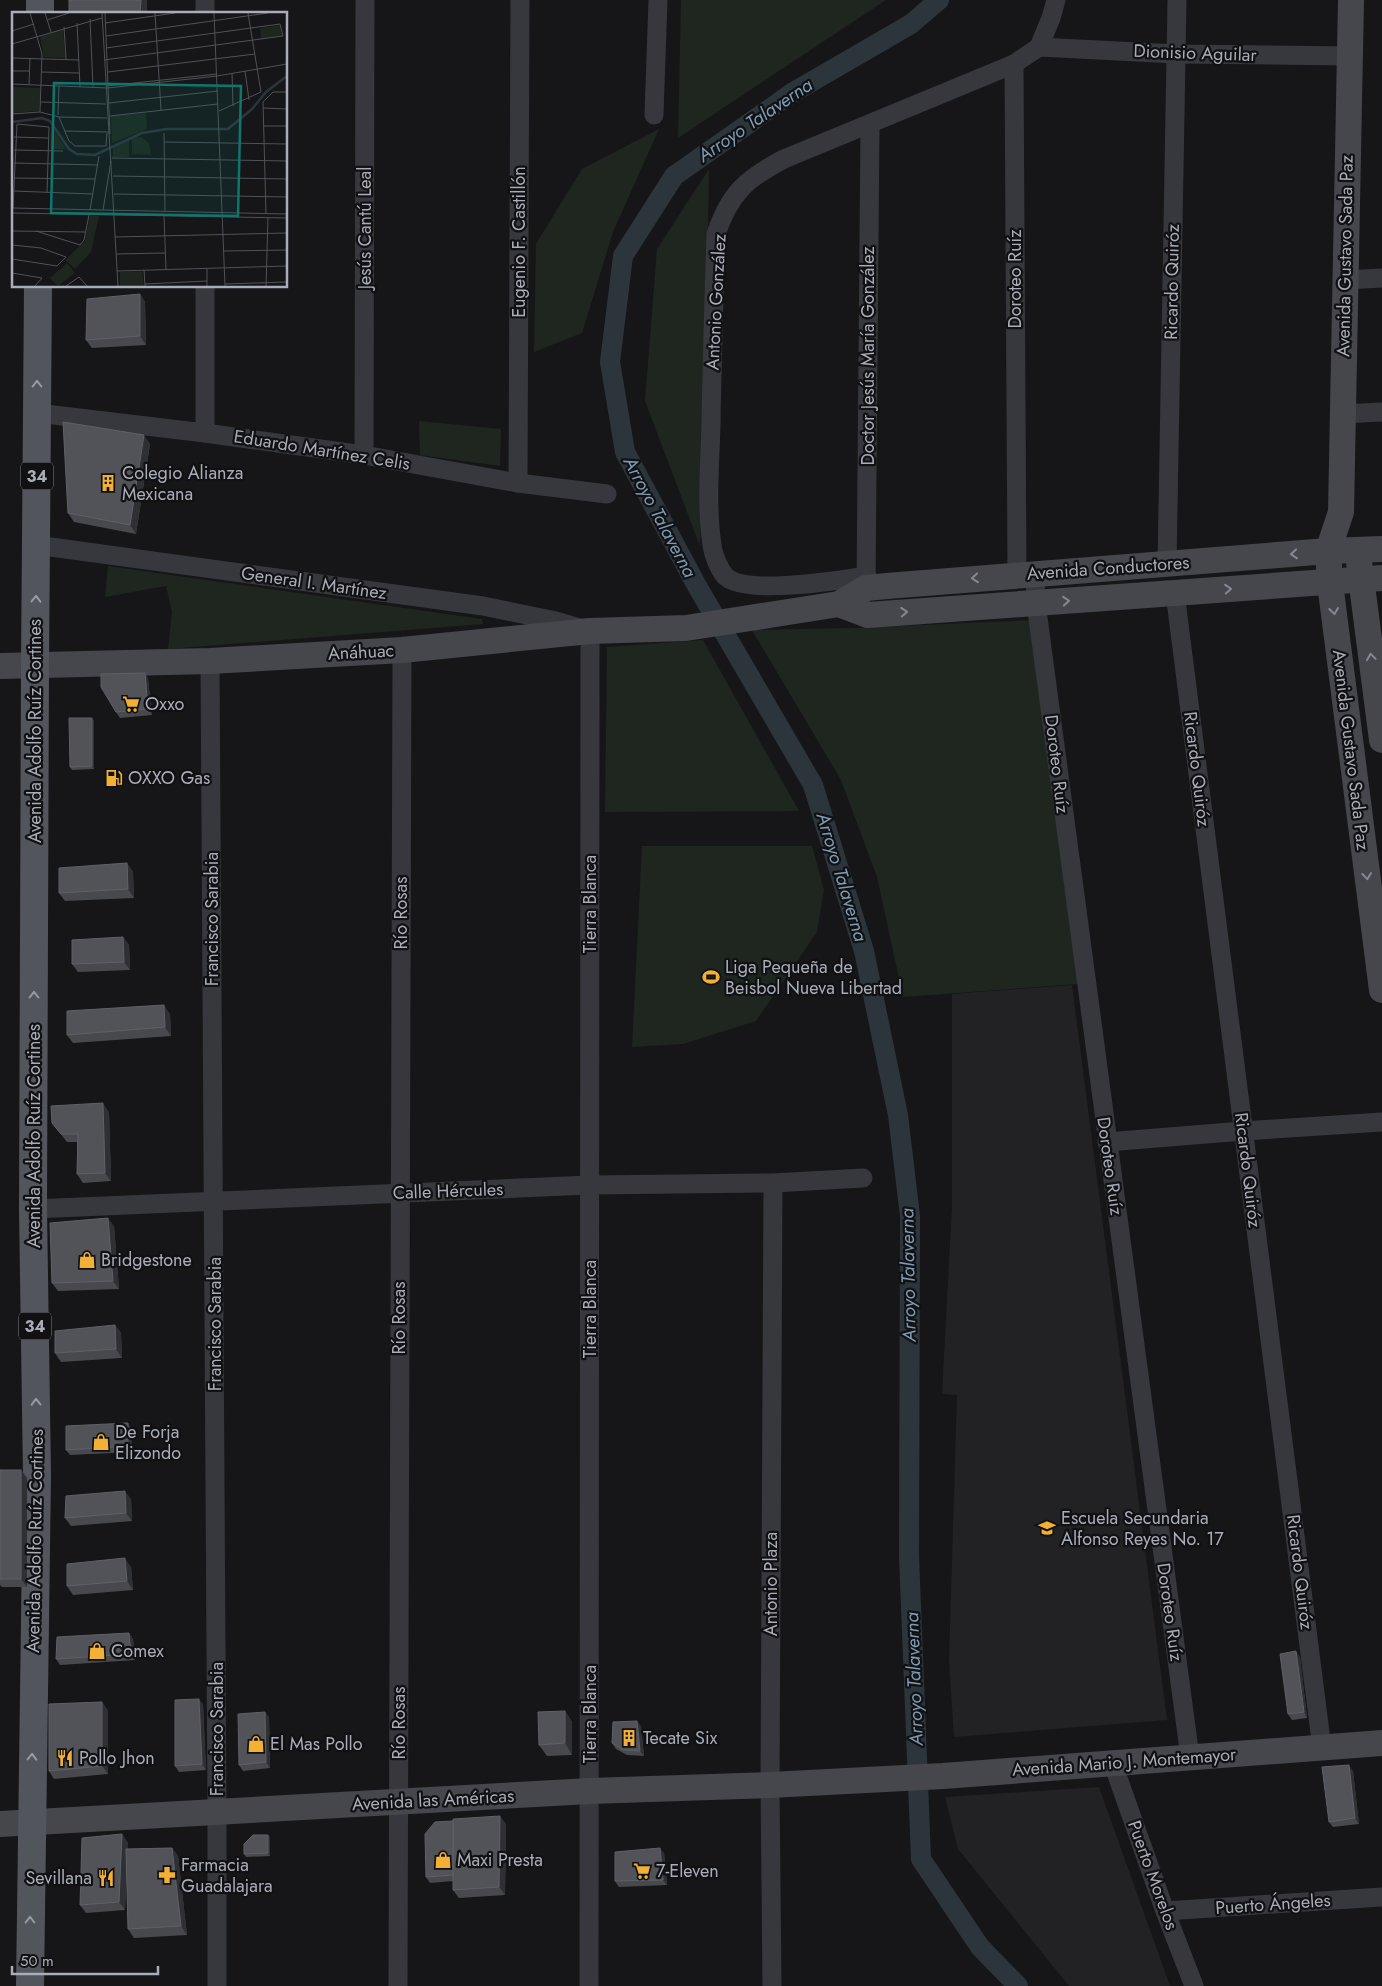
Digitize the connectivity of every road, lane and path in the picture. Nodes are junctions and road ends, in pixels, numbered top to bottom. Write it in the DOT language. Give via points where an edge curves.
graph roads {
  1 [pos="365,0"];
  2 [pos="520,0"];
  3 [pos="658,0"];
  4 [pos="1056,0"];
  5 [pos="1177,0"];
  6 [pos="1351,0"];
  7 [pos="1039,47"];
  8 [pos="1176,54"];
  9 [pos="1350,56"];
  10 [pos="1014,64"];
  11 [pos="654,114"];
  12 [pos="870,125"];
  13 [pos="1382,278"];
  14 [pos="1345,280"];
  15 [pos="38,288"];
  16 [pos="205,288"];
  17 [pos="1382,412"];
  18 [pos="37,413"];
  19 [pos="1342,414"];
  20 [pos="205,432"];
  21 [pos="364,455"];
  22 [pos="518,483"];
  23 [pos="607,494"];
  24 [pos="1342,512"];
  25 [pos="36,545"];
  26 [pos="1370,550"];
  27 [pos="1328,551"];
  28 [pos="1167,564"];
  29 [pos="1026,574"];
  30 [pos="1371,579"];
  31 [pos="867,582"];
  32 [pos="1330,583"];
  33 [pos="1175,593"];
  34 [pos="1036,603"];
  35 [pos="839,604"];
  36 [pos="868,615"];
  37 [pos="686,628"];
  38 [pos="590,631"];
  39 [pos="402,650"];
  40 [pos="210,661"];
  41 [pos="35,665"];
  42 [pos="0,666"];
  43 [pos="1382,740"];
  44 [pos="1382,990"];
  45 [pos="1382,1122"];
  46 [pos="1242,1130"];
  47 [pos="1106,1142"];
  48 [pos="862,1178"];
  49 [pos="773,1183"];
  50 [pos="590,1185"];
  51 [pos="400,1193"];
  52 [pos="214,1200"];
  53 [pos="33,1209"];
  54 [pos="1382,1743"];
  55 [pos="1322,1748"];
  56 [pos="1190,1757"];
  57 [pos="1113,1764"];
  58 [pos="875,1778"];
  59 [pos="770,1785"];
  60 [pos="590,1791"];
  61 [pos="398,1802"];
  62 [pos="218,1813"];
  63 [pos="31,1823"];
  64 [pos="0,1824"];
  65 [pos="1382,1897"];
  66 [pos="1165,1911"];
  67 [pos="30,1986"];
  68 [pos="217,1986"];
  69 [pos="398,1986"];
  70 [pos="589,1986"];
  71 [pos="772,1986"];
  72 [pos="1194,1986"];
  1 -- 21 [label="street, Jesús Cantú Leal"];
  2 -- 22 [label="street, Eugenio F. Castillón"];
  3 -- 11 [label="street"];
  4 -- 7 [label="street"];
  5 -- 8 [label="street, Ricardo Quiróz"];
  6 -- 9 [label="street, Avenida Gustavo Sada Paz"];
  7 -- 8 [label="street, Dionisio Aguilar"];
  7 -- 10 [label="street"];
  8 -- 9 [label="street, Dionisio Aguilar"];
  8 -- 28 [label="street, Ricardo Quiróz"];
  9 -- 14 [label="street, Avenida Gustavo Sada Paz"];
  10 -- 12 [label="street, Antonio González"];
  10 -- 29 [label="street, Doroteo Ruíz"];
  12 -- 31 [label="street, Doctor Jesús María González"];
  12 -- 31 [label="street, Antonio González" via="760,171 728,204 722,217 716,234 709,490 712,547 726,576 738,583 764,586"];
  13 -- 14 [label="street"];
  14 -- 19 [label="street, Avenida Gustavo Sada Paz"];
  18 -- 15 [label="main road, Avenida Adolfo Ruíz Cortines / 34, one-way"];
  16 -- 20 [label="street"];
  17 -- 19 [label="street"];
  18 -- 20 [label="street, Eduardo Martínez Celis"];
  18 -- 25 [label="main road, Avenida Adolfo Ruíz Cortines / 34"];
  19 -- 24 [label="street, Avenida Gustavo Sada Paz"];
  20 -- 21 [label="street, Eduardo Martínez Celis"];
  21 -- 22 [label="street, Eduardo Martínez Celis"];
  22 -- 23 [label="street, Eduardo Martínez Celis"];
  24 -- 26 [label="street, Avenida Gustavo Sada Paz"];
  24 -- 27 [label="street, Avenida Gustavo Sada Paz"];
  25 -- 38 [label="street, General I. Martínez" via="483,606"];
  41 -- 25 [label="main road, Avenida Adolfo Ruíz Cortines / 34, one-way"];
  26 -- 27 [label="street, Avenida Conductores"];
  26 -- 30 [label="street, Avenida Gustavo Sada Paz"];
  27 -- 28 [label="street, Avenida Conductores, one-way"];
  27 -- 32 [label="street, Avenida Gustavo Sada Paz"];
  28 -- 29 [label="street, Avenida Conductores"];
  29 -- 31 [label="street, Avenida Conductores, one-way"];
  29 -- 34 [label="street, Doroteo Ruíz"];
  30 -- 32 [label="street, Avenida Conductores"];
  43 -- 30 [label="street, Avenida Gustavo Sada Paz, one-way"];
  31 -- 35 [label="street, Avenida Conductores"];
  31 -- 36 [label="street, Doctor Jesús María González"];
  33 -- 32 [label="street, Avenida Conductores, one-way"];
  32 -- 44 [label="street, Avenida Gustavo Sada Paz, one-way"];
  34 -- 33 [label="street, Avenida Conductores, one-way"];
  33 -- 46 [label="street, Ricardo Quiróz"];
  36 -- 34 [label="street, Avenida Conductores, one-way"];
  34 -- 47 [label="street, Doroteo Ruíz"];
  35 -- 36 [label="street, Avenida Conductores"];
  35 -- 37 [label="street, Avenida Conductores"];
  37 -- 38 [label="street, Anáhuac"];
  38 -- 39 [label="street, Anáhuac"];
  38 -- 50 [label="street, Tierra Blanca"];
  39 -- 40 [label="street, Anáhuac"];
  39 -- 51 [label="street, Río Rosas"];
  40 -- 41 [label="street, Anáhuac"];
  40 -- 52 [label="street, Francisco Sarabia"];
  41 -- 42 [label="street, Anáhuac"];
  53 -- 41 [label="main road, Avenida Adolfo Ruíz Cortines / 34, one-way"];
  45 -- 46 [label="street"];
  46 -- 47 [label="street"];
  46 -- 55 [label="street, Ricardo Quiróz"];
  47 -- 56 [label="street, Doroteo Ruíz"];
  48 -- 49 [label="street, Calle Hércules"];
  49 -- 50 [label="street, Calle Hércules"];
  49 -- 59 [label="street, Antonio Plaza"];
  50 -- 51 [label="street, Calle Hércules"];
  50 -- 60 [label="street, Tierra Blanca"];
  51 -- 52 [label="street, Calle Hércules"];
  51 -- 61 [label="street, Río Rosas"];
  52 -- 53 [label="street, Calle Hércules"];
  52 -- 62 [label="street, Francisco Sarabia"];
  63 -- 53 [label="main road, Avenida Adolfo Ruíz Cortines / 34, one-way" via="36,1476"];
  54 -- 55 [label="street, Avenida Mario J. Montemayor"];
  55 -- 56 [label="street, Avenida Mario J. Montemayor"];
  56 -- 57 [label="street, Avenida Mario J. Montemayor"];
  57 -- 58 [label="street, Avenida Mario J. Montemayor"];
  57 -- 66 [label="street, Puerto Morelos"];
  58 -- 59 [label="street, Avenida las Américas"];
  59 -- 60 [label="street, Avenida las Américas"];
  59 -- 71 [label="street, Antonio Plaza"];
  60 -- 61 [label="street, Avenida las Américas"];
  60 -- 70 [label="street, Tierra Blanca"];
  61 -- 62 [label="street, Avenida las Américas"];
  61 -- 69 [label="street, Río Rosas"];
  62 -- 63 [label="street, Avenida las Américas"];
  62 -- 68 [label="street, Francisco Sarabia"];
  63 -- 64 [label="street, Avenida las Américas"];
  67 -- 63 [label="main road, Avenida Adolfo Ruíz Cortines / 34, one-way"];
  65 -- 66 [label="street, Puerto Ángeles"];
  66 -- 72 [label="street, Puerto Morelos"];
}
